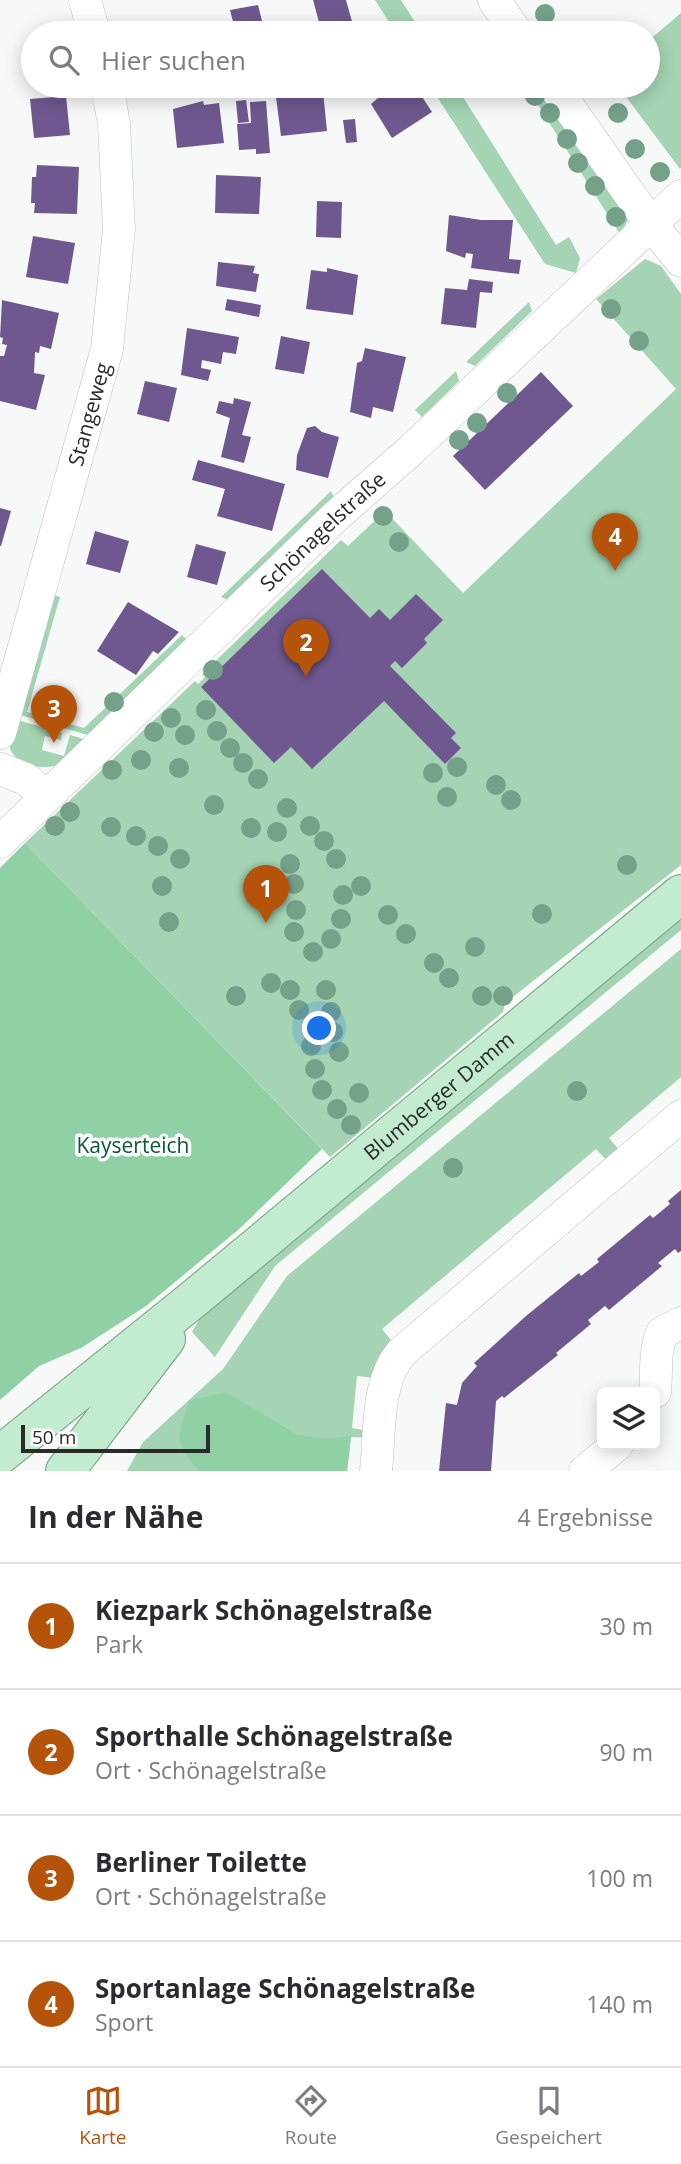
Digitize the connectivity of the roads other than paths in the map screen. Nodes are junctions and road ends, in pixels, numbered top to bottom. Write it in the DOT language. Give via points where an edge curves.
graph roads {
  1 [pos="85,0"];
  2 [pos="494,0"];
  3 [pos="91,21"];
  4 [pos="509,21"];
  5 [pos="109,98"];
  6 [pos="562,98"];
  7 [pos="681,196"];
  8 [pos="650,223"];
  9 [pos="681,261"];
  10 [pos="0,733"];
  11 [pos="0,769"];
  12 [pos="45,795"];
  13 [pos="0,842"];
  14 [pos="681,894"];
  15 [pos="681,1116"];
  16 [pos="196,1297"];
  17 [pos="681,1323"];
  18 [pos="655,1387"];
  19 [pos="681,1393"];
  20 [pos="660,1410"];
  21 [pos="611,1450"];
  22 [pos="0,1455"];
  23 [pos="65,1471"];
  24 [pos="376,1471"];
  25 [pos="585,1471"];
  1 -- 3 [label="street"];
  2 -- 4 [label="street"];
  5 -- 10 [label="street, Stangeweg" via="120,229 107,349"];
  6 -- 8 [label="street"];
  7 -- 8 [label="street"];
  8 -- 9 [label="street"];
  8 -- 12 [label="street, Schönagelstraße"];
  11 -- 12 [label="street" via="26,779"];
  12 -- 13 [label="street, Schönagelstraße"];
  14 -- 16 [label="main road, Blumberger Damm"];
  15 -- 24 [label="street" via="391,1364"];
  16 -- 22 [label="main road, Blumberger Damm"];
  16 -- 23 [label="main road, Blumberger Damm"];
  17 -- 18 [label="street" via="662,1333 655,1350"];
  19 -- 20 [label="street"];
  21 -- 25 [label="street"];
}
